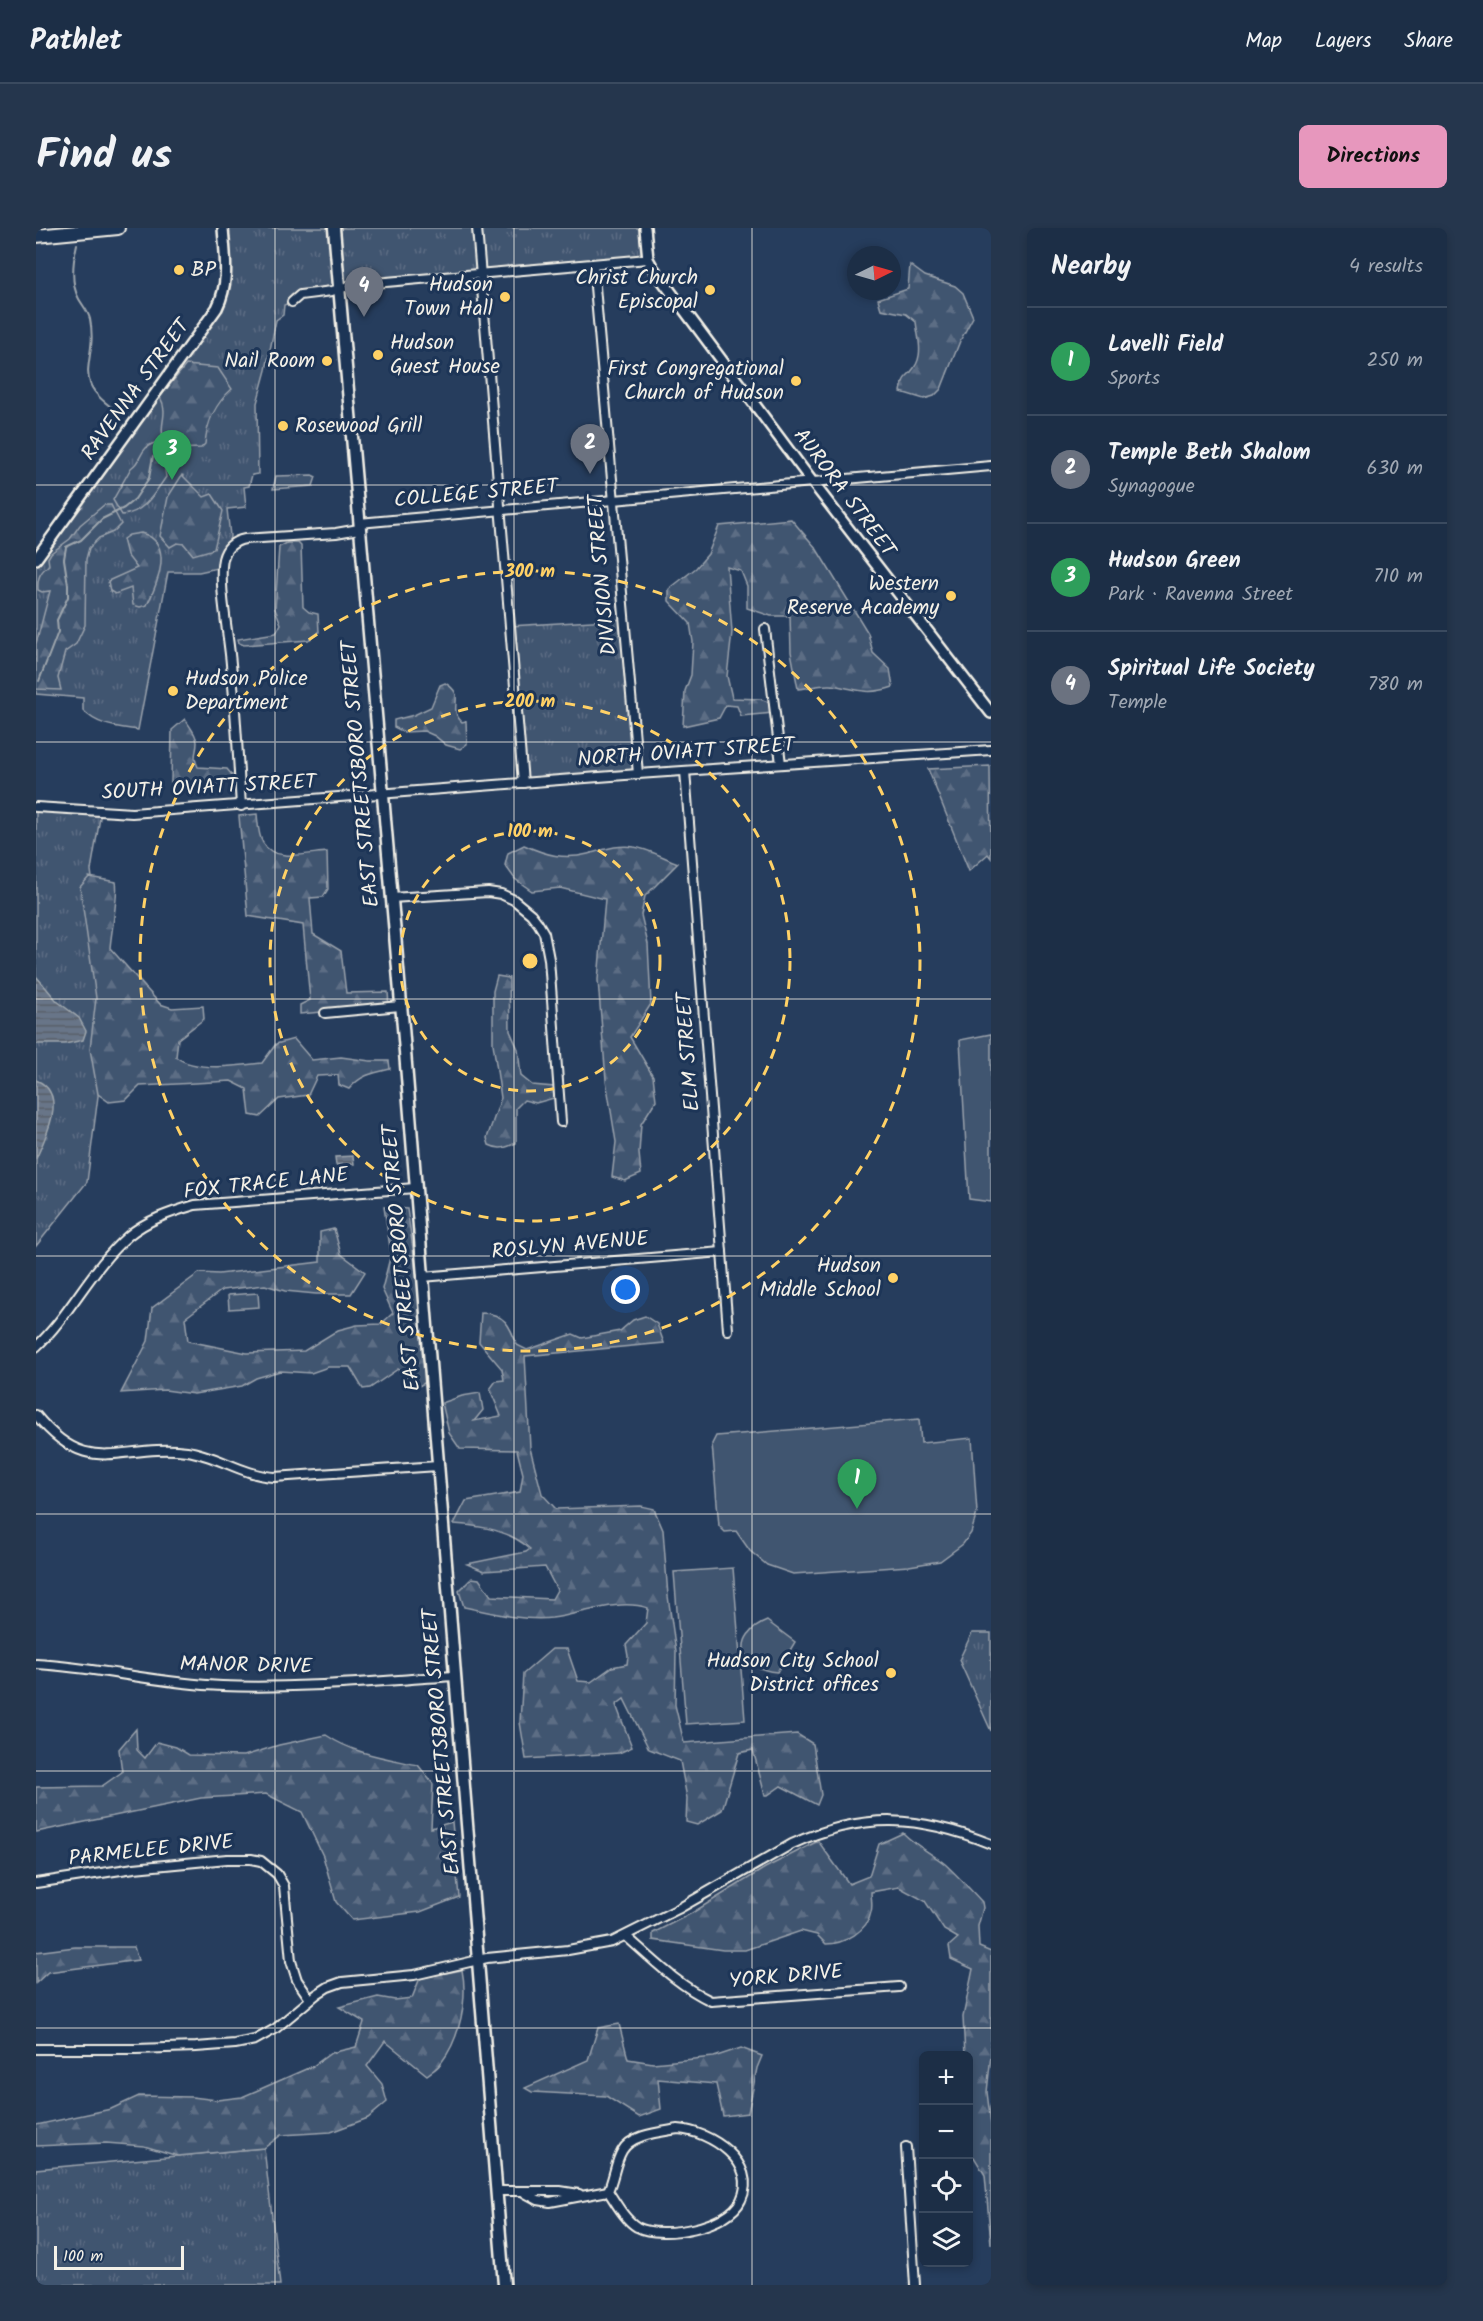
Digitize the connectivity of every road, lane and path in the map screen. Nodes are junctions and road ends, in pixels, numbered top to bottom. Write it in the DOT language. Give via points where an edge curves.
graph roads {
  1 [pos="118,228"];
  2 [pos="223,228"];
  3 [pos="334,228"];
  4 [pos="477,228"];
  5 [pos="645,228"];
  6 [pos="36,236"];
  7 [pos="648,259"];
  8 [pos="593,264"];
  9 [pos="480,274"];
  10 [pos="341,288"];
  11 [pos="292,302"];
  12 [pos="991,466"];
  13 [pos="813,483"];
  14 [pos="615,501"];
  15 [pos="500,510"];
  16 [pos="359,526"];
  17 [pos="36,559"];
  18 [pos="765,629"];
  19 [pos="991,713"];
  20 [pos="991,750"];
  21 [pos="782,764"];
  22 [pos="686,771"];
  23 [pos="638,774"];
  24 [pos="523,783"];
  25 [pos="383,794"];
  26 [pos="241,806"];
  27 [pos="36,807"];
  28 [pos="391,898"];
  29 [pos="400,1006"];
  30 [pos="325,1013"];
  31 [pos="561,1122"];
  32 [pos="415,1188"];
  33 [pos="722,1252"];
  34 [pos="422,1277"];
  35 [pos="728,1330"];
  36 [pos="36,1347"];
  37 [pos="36,1415"];
  38 [pos="438,1466"];
  39 [pos="36,1664"];
  40 [pos="455,1676"];
  41 [pos="991,1844"];
  42 [pos="36,1883"];
  43 [pos="627,1937"];
  44 [pos="478,1960"];
  45 [pos="899,1987"];
  46 [pos="310,1999"];
  47 [pos="36,2049"];
  48 [pos="906,2147"];
  49 [pos="497,2191"];
  50 [pos="608,2192"];
  51 [pos="504,2285"];
  52 [pos="915,2285"];
  1 -- 6 [label="main road"];
  2 -- 17 [label="street, RAVENNA STREET" via="227,274 217,308"];
  3 -- 10 [label="main road, EAST STREETSBORO STREET"];
  4 -- 9 [label="street"];
  5 -- 7 [label="street"];
  7 -- 8 [label="street"];
  7 -- 13 [label="street, AURORA STREET"];
  8 -- 9 [label="street"];
  8 -- 14 [label="street, DIVISION STREET"];
  9 -- 10 [label="street"];
  9 -- 15 [label="street"];
  10 -- 11 [label="street" via="300,295"];
  10 -- 16 [label="main road, EAST STREETSBORO STREET"];
  12 -- 13 [label="street, COLLEGE STREET"];
  13 -- 14 [label="street, COLLEGE STREET"];
  13 -- 19 [label="street, AURORA STREET"];
  14 -- 15 [label="street, COLLEGE STREET"];
  14 -- 23 [label="street, DIVISION STREET"];
  15 -- 16 [label="street, COLLEGE STREET"];
  15 -- 24 [label="street"];
  16 -- 25 [label="main road, EAST STREETSBORO STREET"];
  16 -- 26 [label="street, COLLEGE STREET" via="237,541 226,551 223,561"];
  18 -- 21 [label="street"];
  20 -- 21 [label="street, NORTH OVIATT STREET"];
  21 -- 22 [label="street, NORTH OVIATT STREET"];
  22 -- 23 [label="street, NORTH OVIATT STREET"];
  22 -- 33 [label="street, ELM STREET"];
  23 -- 24 [label="street, NORTH OVIATT STREET"];
  24 -- 25 [label="street, NORTH OVIATT STREET"];
  25 -- 26 [label="street, SOUTH OVIATT STREET"];
  25 -- 28 [label="main road, EAST STREETSBORO STREET"];
  26 -- 27 [label="street, SOUTH OVIATT STREET" via="132,813"];
  28 -- 29 [label="main road, EAST STREETSBORO STREET"];
  28 -- 31 [label="street" via="488,892 514,900 538,923 549,959"];
  29 -- 30 [label="street"];
  29 -- 32 [label="main road, EAST STREETSBORO STREET"];
  32 -- 34 [label="main road, EAST STREETSBORO STREET"];
  32 -- 36 [label="street, FOX TRACE LANE" via="195,1205 172,1212 128,1236"];
  33 -- 34 [label="street, ROSLYN AVENUE"];
  33 -- 35 [label="street, ELM STREET"];
  34 -- 38 [label="main road, EAST STREETSBORO STREET"];
  37 -- 38 [label="street" via="59,1440 82,1452 99,1455 187,1451 258,1476"];
  38 -- 40 [label="main road, EAST STREETSBORO STREET"];
  39 -- 40 [label="street, MANOR DRIVE" via="222,1686 316,1686"];
  40 -- 44 [label="main road, EAST STREETSBORO STREET"];
  41 -- 43 [label="street" via="943,1827 903,1821 865,1822 831,1829 792,1844"];
  42 -- 46 [label="street, PARMELEE DRIVE" via="134,1868 227,1859 261,1861 284,1886 291,1962"];
  43 -- 44 [label="street" via="598,1946"];
  43 -- 45 [label="street, YORK DRIVE" via="698,1995 711,2001"];
  44 -- 46 [label="street" via="414,1975 342,1982"];
  44 -- 49 [label="main road, EAST STREETSBORO STREET"];
  46 -- 47 [label="street" via="275,2030 235,2044"];
  48 -- 52 [label="street"];
  49 -- 50 [label="street" via="525,2193 550,2202"];
  49 -- 51 [label="main road, EAST STREETSBORO STREET"];
  50 -- 50 [label="street" via="636,2226 672,2233 695,2229 732,2212 744,2191 741,2167 734,2155 709,2139 678,2129 626,2145"];
}
